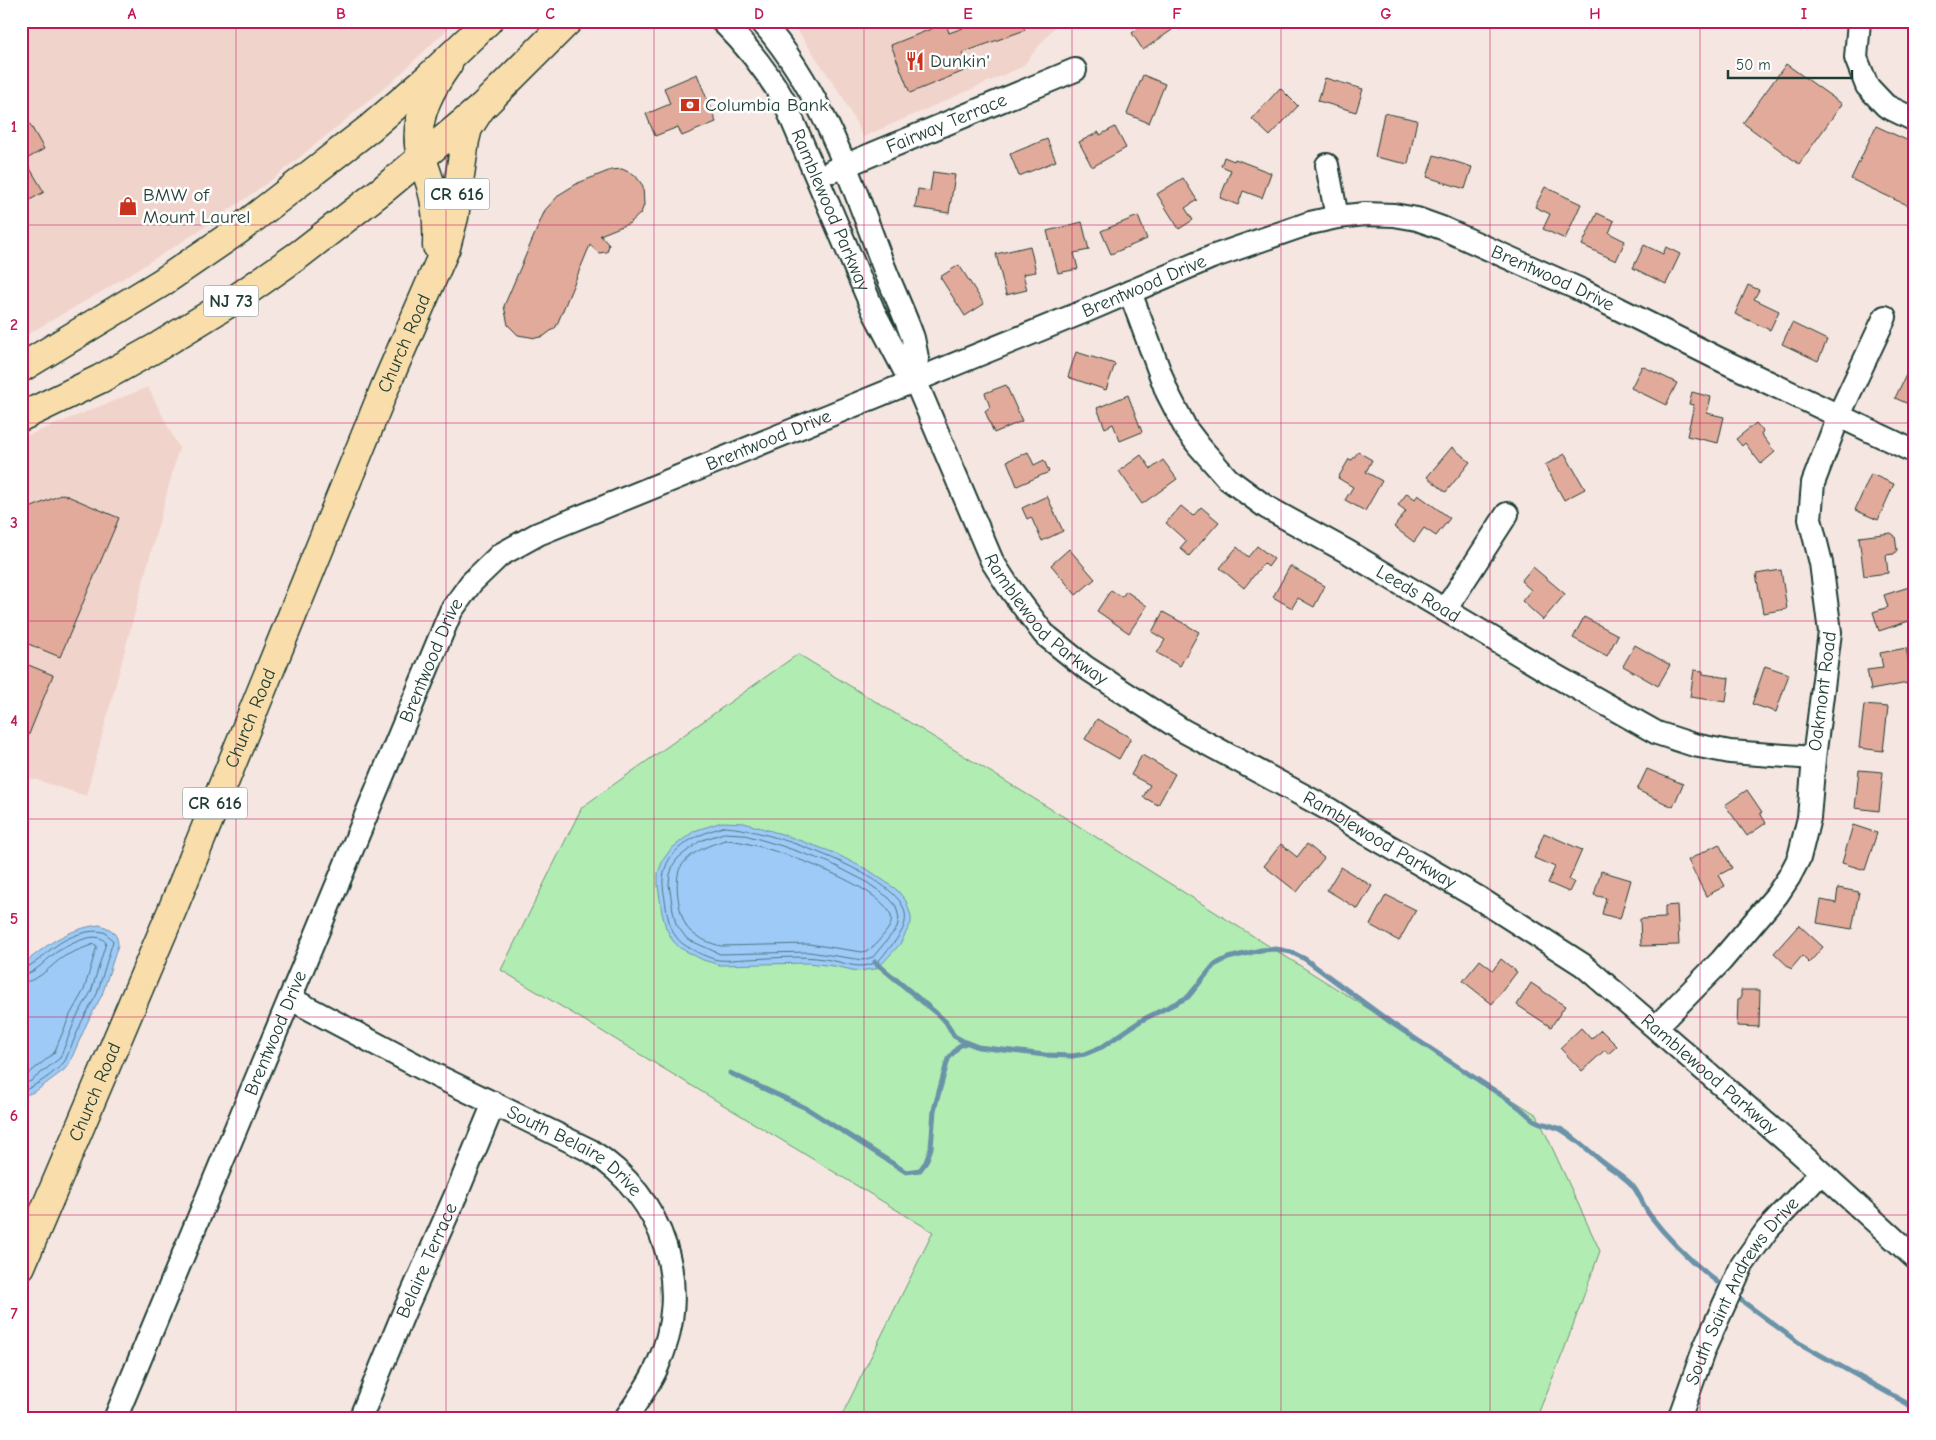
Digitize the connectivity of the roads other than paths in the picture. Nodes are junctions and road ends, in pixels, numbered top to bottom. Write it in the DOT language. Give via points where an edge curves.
graph roads {
  1 [pos="488,21"];
  2 [pos="568,21"];
  3 [pos="722,21"];
  4 [pos="761,21"];
  5 [pos="1860,21"];
  6 [pos="456,52"];
  7 [pos="1075,70"];
  8 [pos="481,108"];
  9 [pos="1915,120"];
  10 [pos="422,157"];
  11 [pos="845,165"];
  12 [pos="1327,165"];
  13 [pos="817,177"];
  14 [pos="1337,217"];
  15 [pos="432,281"];
  16 [pos="1130,292"];
  17 [pos="1885,318"];
  18 [pos="21,368"];
  19 [pos="915,380"];
  20 [pos="1839,415"];
  21 [pos="21,417"];
  22 [pos="1915,452"];
  23 [pos="1507,514"];
  24 [pos="1445,610"];
  25 [pos="1814,758"];
  26 [pos="291,998"];
  27 [pos="1656,1027"];
  28 [pos="494,1103"];
  29 [pos="1821,1173"];
  30 [pos="1915,1258"];
  31 [pos="21,1266"];
  32 [pos="115,1419"];
  33 [pos="360,1419"];
  34 [pos="626,1419"];
  35 [pos="1679,1419"];
  1 -- 6 [label="main road, NJ 73"];
  2 -- 8 [label="main road, NJ 73"];
  3 -- 13 [label="street, Ramblewood Parkway" via="772,80"];
  4 -- 11 [label="street, Ramblewood Parkway" via="800,74"];
  5 -- 9 [label="street" via="1856,58 1867,86 1886,106"];
  6 -- 10 [label="main road, Church Road / CR 616" via="432,88 421,118 419,146"];
  6 -- 18 [label="main road, NJ 73" via="370,128 237,231 162,283"];
  7 -- 11 [label="street, Fairway Terrace"];
  8 -- 10 [label="main road, NJ 73"];
  8 -- 15 [label="main road, Church Road / CR 616" via="464,140 454,217"];
  10 -- 15 [label="main road, Church Road / CR 616" via="437,216 437,250"];
  10 -- 21 [label="main road, NJ 73" via="300,254 237,298 130,362"];
  11 -- 13 [label="street, Fairway Terrace"];
  11 -- 19 [label="street, Ramblewood Parkway" via="913,338 917,358"];
  12 -- 14 [label="street"];
  13 -- 19 [label="street, Ramblewood Parkway" via="884,332 905,371"];
  14 -- 16 [label="street, Brentwood Drive" via="1283,231"];
  14 -- 20 [label="street, Brentwood Drive" via="1394,215 1442,228 1581,290"];
  15 -- 31 [label="main road, Church Road / CR 616" via="381,396 173,908"];
  16 -- 19 [label="street, Brentwood Drive"];
  16 -- 24 [label="street, Leeds Road" via="1176,411 1198,446 1228,479 1266,507"];
  17 -- 20 [label="street, Oakmont Road"];
  19 -- 26 [label="street, Brentwood Drive" via="538,534 500,555 471,583 451,611 437,642"];
  19 -- 27 [label="street, Ramblewood Parkway" via="992,560 1044,634 1085,667 1182,730 1330,810 1557,947"];
  20 -- 22 [label="street, Brentwood Drive"];
  20 -- 25 [label="street, Oakmont Road" via="1813,483 1810,519 1821,564 1830,632"];
  23 -- 24 [label="street"];
  24 -- 25 [label="street, Leeds Road" via="1638,723 1676,740 1730,752"];
  25 -- 27 [label="street, Oakmont Road" via="1805,838 1789,877 1721,961"];
  26 -- 28 [label="street, South Belaire Drive"];
  26 -- 32 [label="street, Brentwood Drive"];
  27 -- 29 [label="street, Ramblewood Parkway"];
  28 -- 33 [label="street, Belaire Terrace"];
  28 -- 34 [label="street, South Belaire Drive" via="573,1141 610,1163 640,1194 662,1233 672,1276 670,1321 658,1365"];
  29 -- 30 [label="street, Ramblewood Parkway"];
  29 -- 35 [label="street, South Saint Andrews Drive" via="1767,1230 1742,1265 1704,1349"];
}
